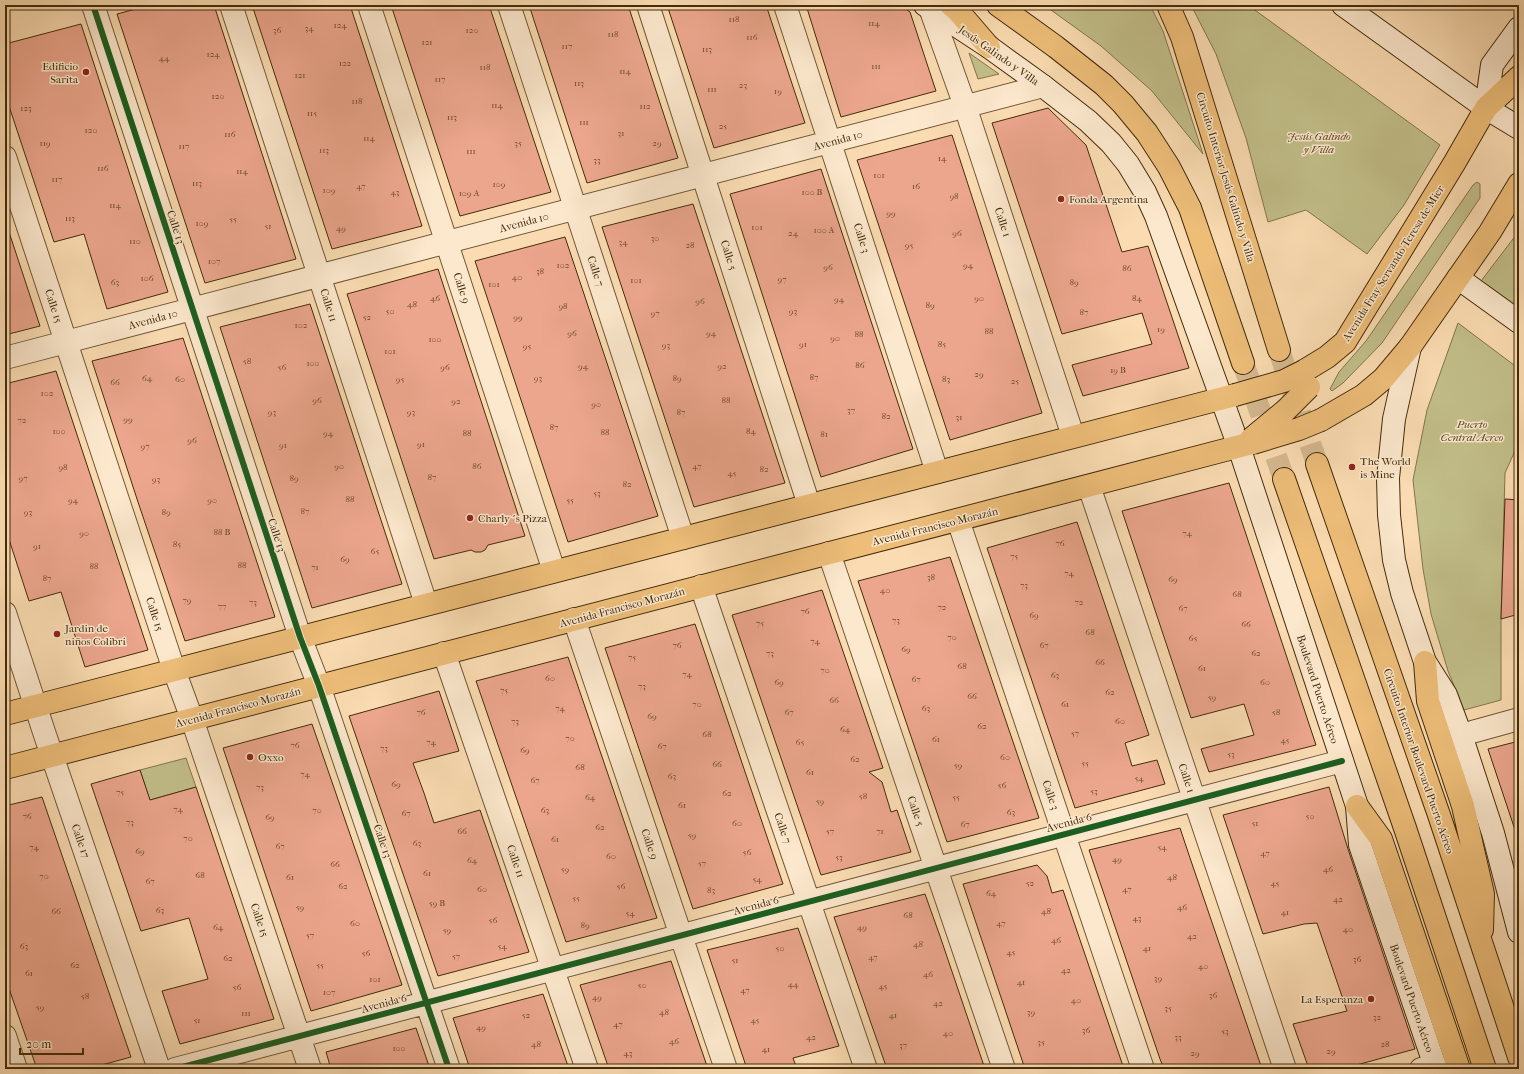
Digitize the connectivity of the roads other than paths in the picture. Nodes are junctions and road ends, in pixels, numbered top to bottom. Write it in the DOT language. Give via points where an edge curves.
graph roads {
  1 [pos="93,5"];
  2 [pos="231,5"];
  3 [pos="369,5"];
  4 [pos="509,5"];
  5 [pos="648,5"];
  6 [pos="785,5"];
  7 [pos="998,5"];
  8 [pos="1168,5"];
  9 [pos="1343,5"];
  10 [pos="935,6"];
  11 [pos="1519,28"];
  12 [pos="989,47"];
  13 [pos="1519,77"];
  14 [pos="1043,86"];
  15 [pos="965,106"];
  16 [pos="1486,108"];
  17 [pos="1519,128"];
  18 [pos="830,141"];
  19 [pos="5,157"];
  20 [pos="703,175"];
  21 [pos="1519,184"];
  22 [pos="575,208"];
  23 [pos="446,242"];
  24 [pos="319,275"];
  25 [pos="1458,278"];
  26 [pos="192,309"];
  27 [pos="1519,322"];
  28 [pos="66,342"];
  29 [pos="1410,347"];
  30 [pos="1279,350"];
  31 [pos="5,358"];
  32 [pos="1243,362"];
  33 [pos="1307,379"];
  34 [pos="1228,397"];
  35 [pos="1073,436"];
  36 [pos="1247,443"];
  37 [pos="1317,464"];
  38 [pos="937,472"];
  39 [pos="1284,479"];
  40 [pos="1089,486"];
  41 [pos="809,505"];
  42 [pos="958,520"];
  43 [pos="683,538"];
  44 [pos="829,553"];
  45 [pos="554,571"];
  46 [pos="701,586"];
  47 [pos="426,604"];
  48 [pos="5,613"];
  49 [pos="574,620"];
  50 [pos="300,637"];
  51 [pos="444,653"];
  52 [pos="1425,662"];
  53 [pos="174,670"];
  54 [pos="319,686"];
  55 [pos="35,706"];
  56 [pos="5,714"];
  57 [pos="192,719"];
  58 [pos="1519,719"];
  59 [pos="1461,735"];
  60 [pos="52,756"];
  61 [pos="1342,761"];
  62 [pos="5,768"];
  63 [pos="1194,800"];
  64 [pos="1357,806"];
  65 [pos="1064,834"];
  66 [pos="936,868"];
  67 [pos="809,902"];
  68 [pos="1519,932"];
  69 [pos="681,935"];
  70 [pos="1482,946"];
  71 [pos="553,969"];
  72 [pos="426,1002"];
  73 [pos="5,1036"];
  74 [pos="299,1036"];
  75 [pos="1519,1057"];
  76 [pos="1431,1068"];
  77 [pos="16,1069"];
  78 [pos="159,1069"];
  79 [pos="175,1069"];
  80 [pos="310,1069"];
  81 [pos="449,1069"];
  82 [pos="587,1069"];
  83 [pos="726,1069"];
  84 [pos="866,1069"];
  85 [pos="1004,1069"];
  86 [pos="1143,1069"];
  87 [pos="1285,1069"];
  88 [pos="1459,1069"];
  89 [pos="1485,1069"];
  1 -- 26 [label="street, Calle 13"];
  2 -- 24 [label="street, Calle 11"];
  3 -- 23 [label="street, Calle 9"];
  4 -- 22 [label="street, Calle 7"];
  5 -- 20 [label="street, Calle 5"];
  6 -- 18 [label="street, Calle 3"];
  7 -- 32 [label="main road" via="1104,85 1147,133 1169,167 1190,208"];
  8 -- 30 [label="main road, Circuito Interior Jesús Galindo y Villa" via="1182,38"];
  9 -- 16 [label="street"];
  10 -- 12 [label="main road" via="958,11"];
  10 -- 15 [label="street, Calle 1"];
  11 -- 16 [label="street, Avenida Fray Servando Teresa de Mier" via="1492,65"];
  12 -- 14 [label="street, Jesús Galindo y Villa"];
  13 -- 16 [label="main road, Avenida Fray Servando Teresa de Mier"];
  14 -- 15 [label="street, Avenida 10"];
  14 -- 34 [label="street, Jesús Galindo y Villa" via="1088,121 1111,143 1145,192"];
  15 -- 18 [label="street, Avenida 10"];
  15 -- 35 [label="street, Calle 1"];
  16 -- 17 [label="street"];
  16 -- 33 [label="main road, Avenida Fray Servando Teresa de Mier" via="1456,162 1345,342 1326,368"];
  18 -- 20 [label="street, Avenida 10"];
  18 -- 38 [label="street, Calle 3"];
  19 -- 28 [label="street, Calle 15"];
  20 -- 22 [label="street, Avenida 10"];
  20 -- 41 [label="street, Calle 5"];
  21 -- 25 [label="main road"];
  22 -- 23 [label="street, Avenida 10"];
  22 -- 43 [label="street, Calle 7"];
  23 -- 24 [label="street, Avenida 10"];
  23 -- 45 [label="street, Calle 9"];
  24 -- 26 [label="street, Avenida 10"];
  24 -- 47 [label="street, Calle 11"];
  25 -- 27 [label="street"];
  25 -- 29 [label="main road"];
  26 -- 28 [label="street, Avenida 10"];
  26 -- 50 [label="street, Calle 13"];
  28 -- 31 [label="street, Avenida 10"];
  28 -- 53 [label="street, Calle 15"];
  29 -- 36 [label="main road, bridge" via="1383,379 1364,395 1321,420"];
  29 -- 52 [label="street" via="1394,419 1388,478 1389,515 1394,560 1402,593"];
  33 -- 34 [label="main road, bridge" via="1284,381"];
  33 -- 36 [label="main road, Avenida Fray Servando Teresa de Mier, bridge" via="1286,410"];
  34 -- 35 [label="main road"];
  34 -- 36 [label="street, Jesús Galindo y Villa"];
  35 -- 38 [label="main road"];
  36 -- 40 [label="main road, Avenida Francisco Morazán"];
  36 -- 61 [label="street, Boulevard Puerto Aéreo"];
  37 -- 70 [label="main road, Circuito Interior Boulevard Puerto Aéreo"];
  38 -- 41 [label="main road"];
  39 -- 89 [label="main road"];
  40 -- 42 [label="main road, Avenida Francisco Morazán"];
  40 -- 63 [label="street, Calle 1"];
  41 -- 43 [label="main road"];
  42 -- 44 [label="main road, Avenida Francisco Morazán"];
  42 -- 65 [label="street, Calle 3"];
  43 -- 45 [label="main road"];
  44 -- 46 [label="main road, Avenida Francisco Morazán"];
  44 -- 66 [label="street, Calle 5"];
  45 -- 47 [label="main road"];
  46 -- 49 [label="main road, Avenida Francisco Morazán"];
  46 -- 67 [label="street, Calle 7"];
  47 -- 50 [label="main road"];
  48 -- 55 [label="street, Calle 17"];
  49 -- 51 [label="main road, Avenida Francisco Morazán"];
  49 -- 69 [label="street, Calle 9"];
  50 -- 53 [label="main road"];
  50 -- 54 [label="street, Calle 13"];
  51 -- 54 [label="main road, Avenida Francisco Morazán"];
  51 -- 71 [label="street, Calle 11"];
  52 -- 59 [label="street" via="1446,695"];
  52 -- 70 [label="main road" via="1428,701 1463,806 1483,894"];
  53 -- 55 [label="main road"];
  53 -- 57 [label="street, Calle 15"];
  54 -- 57 [label="main road, Avenida Francisco Morazán"];
  54 -- 72 [label="street, Calle 13"];
  55 -- 56 [label="main road"];
  55 -- 60 [label="street, Calle 17"];
  57 -- 60 [label="main road, Avenida Francisco Morazán"];
  57 -- 74 [label="street, Calle 15"];
  58 -- 59 [label="street"];
  59 -- 68 [label="street" via="1493,833"];
  60 -- 62 [label="main road, Avenida Francisco Morazán"];
  60 -- 78 [label="street, Calle 17"];
  61 -- 63 [label="street, Avenida 6"];
  61 -- 64 [label="street, Boulevard Puerto Aéreo"];
  63 -- 65 [label="street, Avenida 6"];
  63 -- 87 [label="street, Calle 1"];
  64 -- 76 [label="street, Boulevard Puerto Aéreo" via="1360,845"];
  64 -- 88 [label="main road" via="1381,840"];
  65 -- 66 [label="street, Avenida 6"];
  65 -- 86 [label="street, Calle 3"];
  66 -- 67 [label="street, Avenida 6"];
  66 -- 85 [label="street, Calle 5"];
  67 -- 69 [label="street, Avenida 6"];
  67 -- 84 [label="street, Calle 7"];
  69 -- 71 [label="street, Avenida 6"];
  69 -- 83 [label="street, Calle 9"];
  70 -- 75 [label="main road, Circuito Interior Boulevard Puerto Aéreo"];
  71 -- 72 [label="street, Avenida 6"];
  71 -- 82 [label="street, Calle 11"];
  72 -- 74 [label="street, Avenida 6"];
  72 -- 81 [label="street, Calle 13"];
  73 -- 77 [label="street"];
  74 -- 79 [label="street, Avenida 6"];
  74 -- 80 [label="street, Calle 15"];
}
